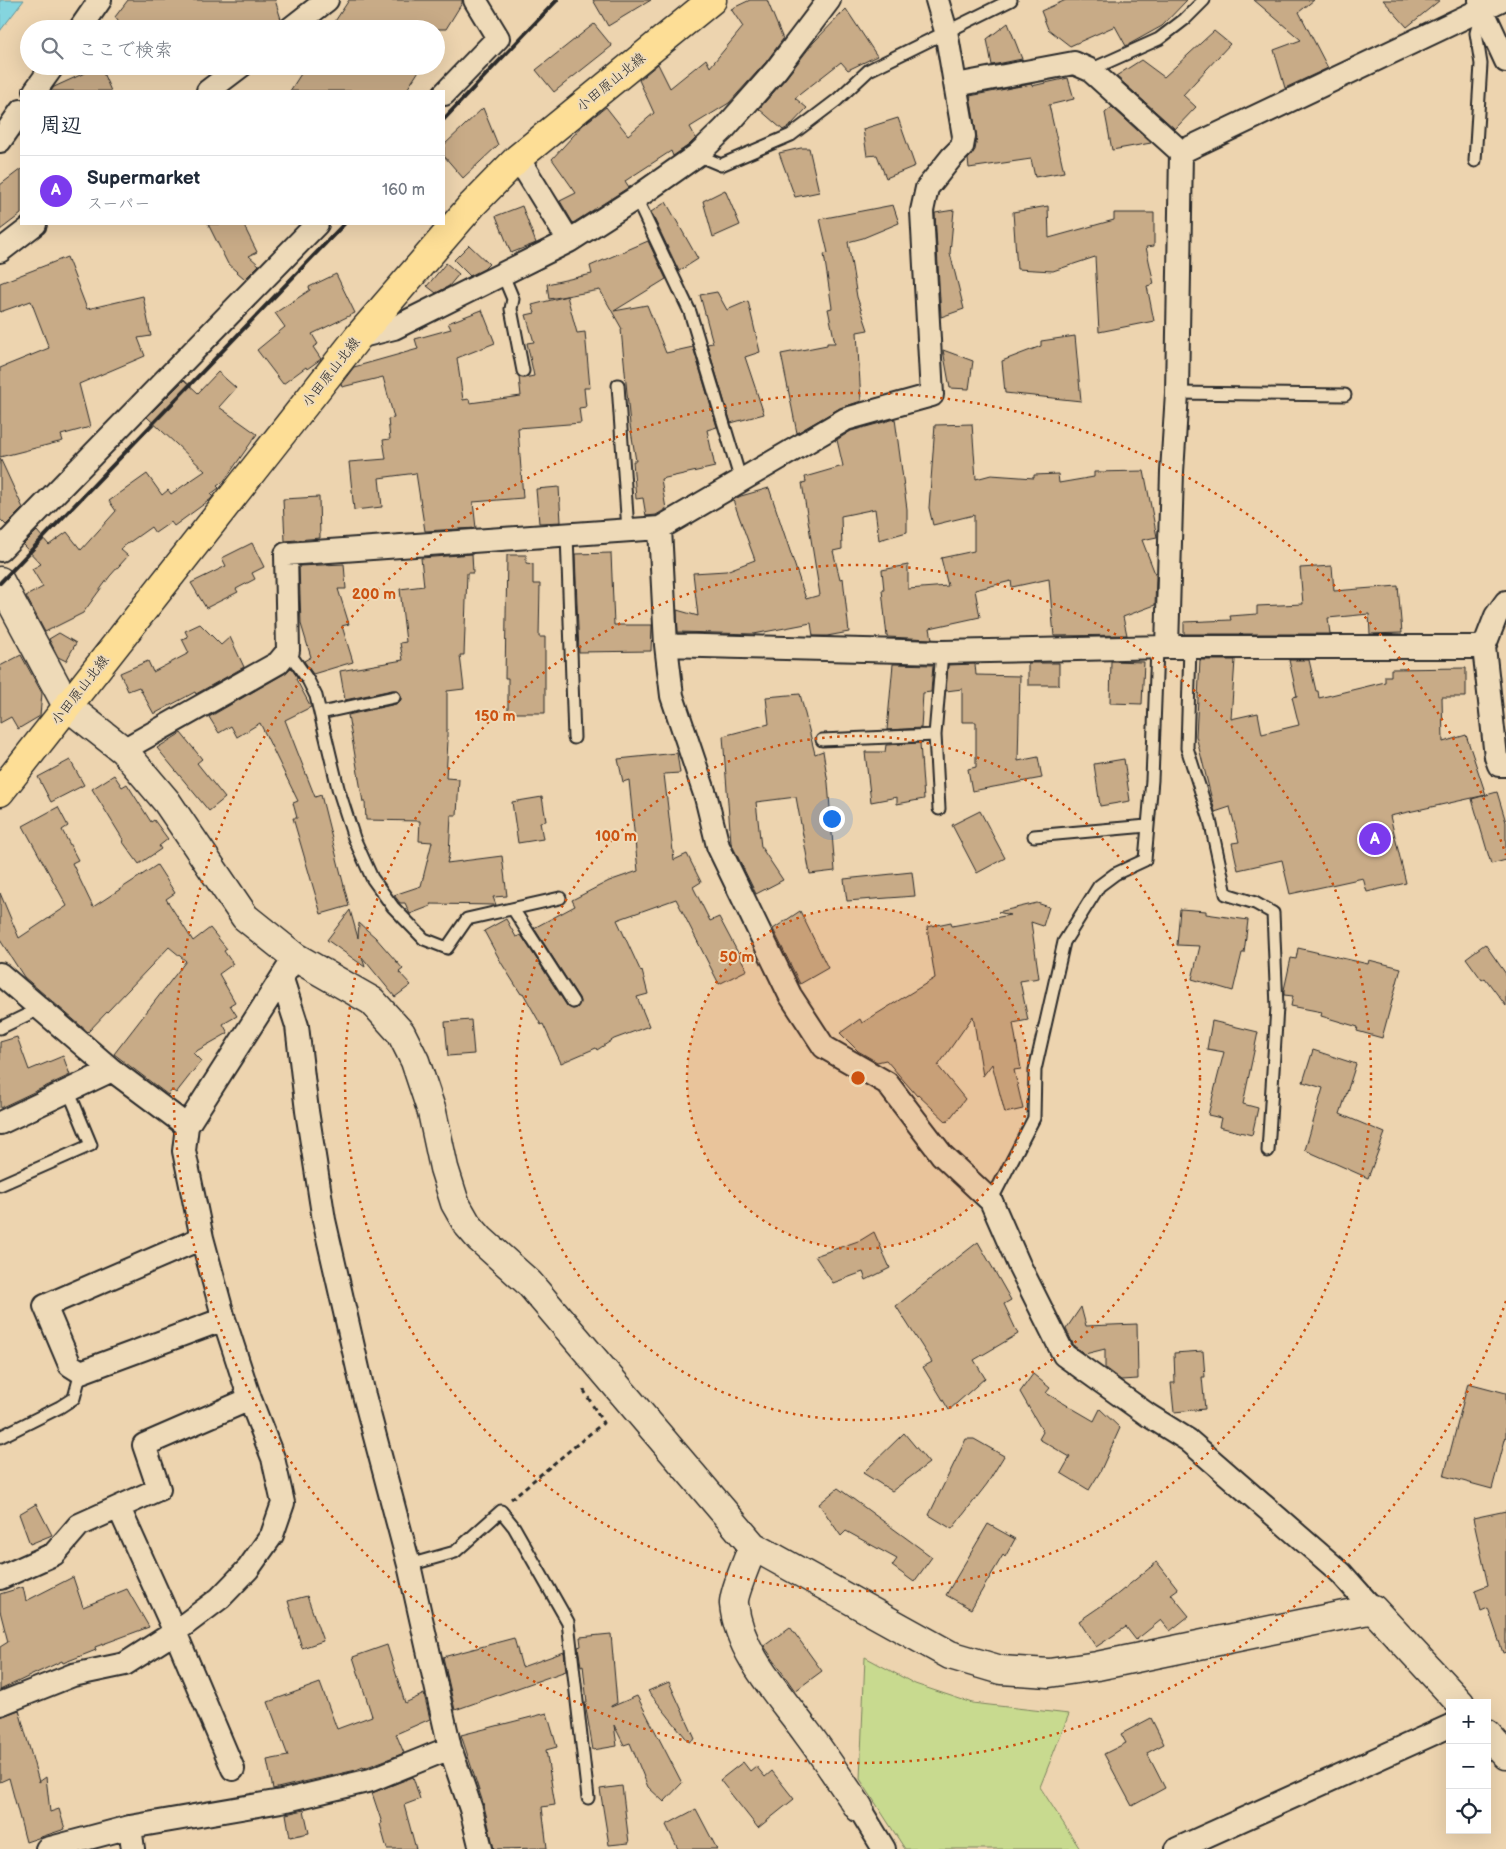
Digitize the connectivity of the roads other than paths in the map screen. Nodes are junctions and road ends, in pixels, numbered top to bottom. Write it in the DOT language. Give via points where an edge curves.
graph roads {
  1 [pos="100,0"];
  2 [pos="328,0"];
  3 [pos="475,0"];
  4 [pos="712,0"];
  5 [pos="829,0"];
  6 [pos="937,0"];
  7 [pos="1011,0"];
  8 [pos="1204,0"];
  9 [pos="1488,3"];
  10 [pos="86,20"];
  11 [pos="302,20"];
  12 [pos="946,31"];
  13 [pos="1506,61"];
  14 [pos="1090,70"];
  15 [pos="47,75"];
  16 [pos="229,75"];
  17 [pos="956,85"];
  18 [pos="36,90"];
  19 [pos="209,90"];
  20 [pos="445,93"];
  21 [pos="20,112"];
  22 [pos="0,141"];
  23 [pos="1181,152"];
  24 [pos="697,155"];
  25 [pos="518,158"];
  26 [pos="1475,161"];
  27 [pos="636,198"];
  28 [pos="34,225"];
  29 [pos="316,225"];
  30 [pos="569,242"];
  31 [pos="0,251"];
  32 [pos="503,275"];
  33 [pos="358,337"];
  34 [pos="523,371"];
  35 [pos="618,385"];
  36 [pos="1177,393"];
  37 [pos="1345,395"];
  38 [pos="742,481"];
  39 [pos="660,528"];
  40 [pos="628,530"];
  41 [pos="567,534"];
  42 [pos="0,550"];
  43 [pos="0,581"];
  44 [pos="1506,602"];
  45 [pos="666,645"];
  46 [pos="1484,647"];
  47 [pos="1162,648"];
  48 [pos="1190,648"];
  49 [pos="288,651"];
  50 [pos="942,652"];
  51 [pos="394,697"];
  52 [pos="67,706"];
  53 [pos="321,713"];
  54 [pos="935,735"];
  55 [pos="574,738"];
  56 [pos="822,740"];
  57 [pos="123,750"];
  58 [pos="1506,765"];
  59 [pos="0,792"];
  60 [pos="939,809"];
  61 [pos="1147,826"];
  62 [pos="1034,836"];
  63 [pos="560,898"];
  64 [pos="513,909"];
  65 [pos="288,968"];
  66 [pos="0,974"];
  67 [pos="573,1002"];
  68 [pos="41,1008"];
  69 [pos="0,1028"];
  70 [pos="112,1070"];
  71 [pos="69,1092"];
  72 [pos="0,1123"];
  73 [pos="187,1126"];
  74 [pos="1268,1151"];
  75 [pos="0,1186"];
  76 [pos="991,1200"];
  77 [pos="202,1238"];
  78 [pos="224,1319"];
  79 [pos="81,1372"];
  80 [pos="250,1399"];
  81 [pos="0,1437"];
  82 [pos="119,1508"];
  83 [pos="753,1546"];
  84 [pos="409,1565"];
  85 [pos="0,1578"];
  86 [pos="1373,1609"];
  87 [pos="175,1632"];
  88 [pos="1456,1699"];
  89 [pos="0,1704"];
  90 [pos="1446,1728"];
  91 [pos="1491,1738"];
  92 [pos="450,1748"];
  93 [pos="1506,1755"];
  94 [pos="233,1769"];
  95 [pos="588,1798"];
  96 [pos="859,1808"];
  97 [pos="130,1827"];
  98 [pos="47,1849"];
  99 [pos="134,1849"];
  100 [pos="481,1849"];
  101 [pos="884,1849"];
  102 [pos="1177,1849"];
  1 -- 10 [label="street"];
  2 -- 11 [label="street"];
  3 -- 20 [label="street" via="498,38"];
  4 -- 25 [label="main road, 小田原山北線"];
  5 -- 24 [label="street" via="776,70"];
  6 -- 12 [label="street"];
  7 -- 12 [label="lane"];
  8 -- 14 [label="lane" via="1186,19 1159,39"];
  9 -- 13 [label="street"];
  9 -- 23 [label="street"];
  9 -- 26 [label="lane" via="1476,33 1481,64"];
  12 -- 17 [label="street"];
  12 -- 24 [label="lane" via="869,70 838,100 791,135 721,165"];
  14 -- 17 [label="street" via="1074,63"];
  14 -- 23 [label="street"];
  15 -- 18 [label="street"];
  16 -- 19 [label="street"];
  17 -- 38 [label="street" via="964,136 962,147 927,188 922,210 932,395 846,419"];
  21 -- 22 [label="street"];
  23 -- 36 [label="street"];
  24 -- 27 [label="street"];
  25 -- 30 [label="street"];
  25 -- 33 [label="main road, 小田原山北線" via="472,205"];
  27 -- 30 [label="street"];
  27 -- 38 [label="lane" via="690,312"];
  28 -- 31 [label="street"];
  29 -- 42 [label="street"];
  30 -- 32 [label="street"];
  32 -- 33 [label="street" via="394,328"];
  32 -- 34 [label="lane" via="513,299 511,309"];
  33 -- 52 [label="main road, 小田原山北線"];
  35 -- 40 [label="lane"];
  36 -- 37 [label="lane"];
  36 -- 47 [label="street"];
  38 -- 39 [label="street"];
  39 -- 40 [label="street"];
  39 -- 45 [label="street"];
  40 -- 41 [label="street"];
  41 -- 49 [label="street" via="286,554"];
  41 -- 55 [label="lane"];
  43 -- 52 [label="street"];
  44 -- 46 [label="street" via="1496,616"];
  45 -- 50 [label="street"];
  45 -- 76 [label="street" via="672,696 706,797 718,846 790,995 824,1048 886,1082 942,1156"];
  46 -- 48 [label="street"];
  46 -- 58 [label="street" via="1496,757 1499,765"];
  47 -- 48 [label="street"];
  47 -- 50 [label="street"];
  47 -- 61 [label="lane"];
  48 -- 74 [label="lane" via="1188,748 1210,820 1226,894 1273,912 1277,1007"];
  49 -- 53 [label="lane" via="308,680"];
  49 -- 57 [label="street" via="278,663"];
  50 -- 54 [label="lane"];
  51 -- 53 [label="lane"];
  52 -- 57 [label="street"];
  52 -- 59 [label="main road, 小田原山北線"];
  53 -- 64 [label="lane" via="338,788 354,838 372,878 393,907 424,939 447,948 467,919"];
  54 -- 56 [label="lane"];
  54 -- 60 [label="lane"];
  57 -- 65 [label="street" via="167,802 245,917"];
  61 -- 62 [label="lane"];
  61 -- 76 [label="lane" via="1145,860 1115,874 1100,886 1064,942 1035,1070 1034,1118"];
  63 -- 64 [label="lane"];
  64 -- 67 [label="lane"];
  65 -- 73 [label="street"];
  65 -- 83 [label="street" via="372,1001 401,1033 415,1061 432,1112 455,1203 467,1224 529,1283"];
  65 -- 84 [label="street" via="324,1220 364,1395"];
  66 -- 68 [label="street"];
  68 -- 69 [label="lane"];
  68 -- 70 [label="street"];
  70 -- 71 [label="street"];
  70 -- 73 [label="street"];
  71 -- 72 [label="street"];
  71 -- 75 [label="lane" via="90,1145"];
  73 -- 77 [label="street" via="184,1151"];
  76 -- 86 [label="street" via="1019,1266 1064,1355 1148,1416 1188,1440 1341,1573"];
  77 -- 78 [label="street"];
  77 -- 79 [label="street" via="45,1306 70,1365"];
  78 -- 79 [label="street"];
  78 -- 80 [label="street"];
  79 -- 81 [label="lane" via="74,1398"];
  80 -- 82 [label="street" via="144,1445 159,1489"];
  80 -- 87 [label="street" via="273,1458 282,1504 272,1535 248,1570 220,1598"];
  82 -- 85 [label="street" via="79,1525 54,1554"];
  82 -- 87 [label="street"];
  83 -- 86 [label="street" via="950,1655 1001,1670 1048,1673 1097,1666"];
  83 -- 96 [label="street" via="733,1602 741,1633 754,1660"];
  84 -- 92 [label="street"];
  84 -- 95 [label="lane" via="455,1552 501,1511 514,1527 568,1622"];
  86 -- 88 [label="street"];
  87 -- 89 [label="street" via="125,1664 73,1675"];
  87 -- 94 [label="street"];
  90 -- 102 [label="street"];
  91 -- 93 [label="street"];
  92 -- 97 [label="street" via="371,1780 287,1800"];
  92 -- 100 [label="street"];
  96 -- 101 [label="street"];
  97 -- 98 [label="street"];
  97 -- 99 [label="street"];
}
